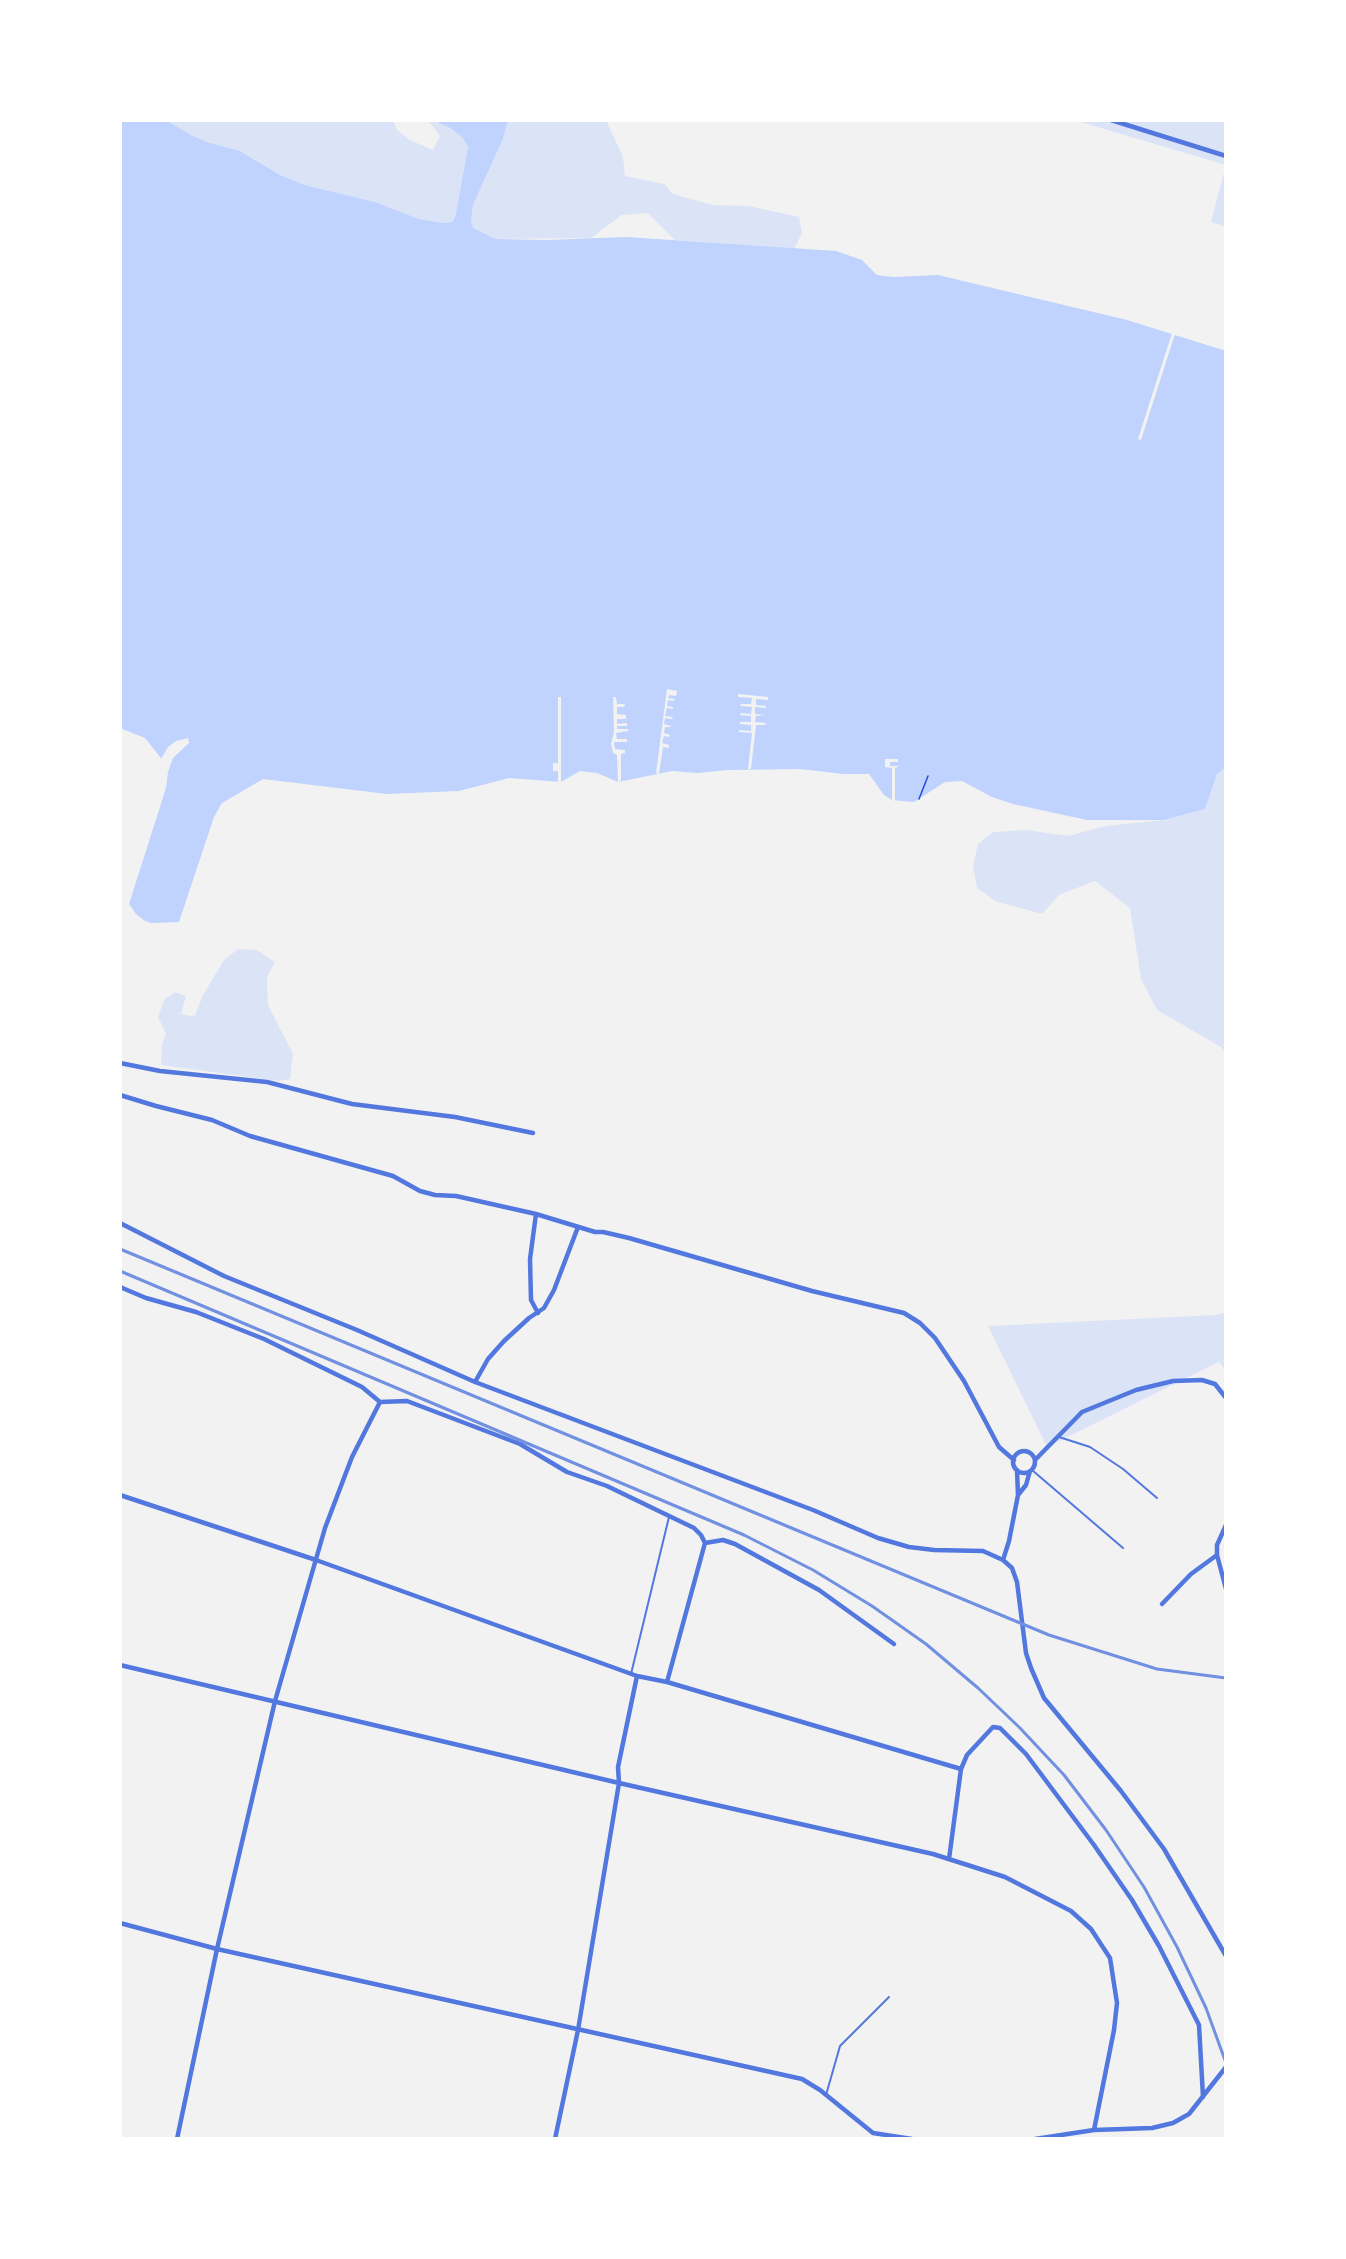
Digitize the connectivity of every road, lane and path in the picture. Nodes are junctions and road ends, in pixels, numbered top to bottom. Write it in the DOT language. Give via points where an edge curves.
graph roads {
  1 [pos="1110,120"];
  2 [pos="1226,156"];
  3 [pos="928,776"];
  4 [pos="919,799"];
  5 [pos="120,1063"];
  6 [pos="120,1095"];
  7 [pos="533,1133"];
  8 [pos="536,1214"];
  9 [pos="120,1223"];
  10 [pos="578,1227"];
  11 [pos="120,1287"];
  12 [pos="538,1313"];
  13 [pos="475,1382"];
  14 [pos="1226,1398"];
  15 [pos="380,1402"];
  16 [pos="1059,1437"];
  17 [pos="1014,1460"];
  18 [pos="1035,1460"];
  19 [pos="1017,1470"];
  20 [pos="1031,1470"];
  21 [pos="120,1495"];
  22 [pos="1018,1495"];
  23 [pos="1157,1498"];
  24 [pos="669,1517"];
  25 [pos="1226,1525"];
  26 [pos="705,1543"];
  27 [pos="1123,1548"];
  28 [pos="1217,1555"];
  29 [pos="316,1560"];
  30 [pos="1003,1560"];
  31 [pos="1226,1589"];
  32 [pos="1162,1604"];
  33 [pos="894,1644"];
  34 [pos="120,1665"];
  35 [pos="634,1675"];
  36 [pos="667,1682"];
  37 [pos="274,1701"];
  38 [pos="961,1769"];
  39 [pos="619,1783"];
  40 [pos="949,1859"];
  41 [pos="120,1923"];
  42 [pos="217,1949"];
  43 [pos="1226,1956"];
  44 [pos="890,1997"];
  45 [pos="578,2030"];
  46 [pos="1226,2067"];
  47 [pos="826,2095"];
  48 [pos="1203,2097"];
  49 [pos="1094,2130"];
  50 [pos="873,2133"];
  51 [pos="1079,2133"];
  52 [pos="177,2139"];
  53 [pos="555,2139"];
  54 [pos="870,2139"];
  55 [pos="912,2139"];
  56 [pos="1035,2139"];
  57 [pos="1076,2139"];
  1 -- 2 [label="street"];
  3 -- 4 [label="path"];
  5 -- 7 [label="street" via="267,1083 352,1104 455,1117"];
  6 -- 8 [label="street" via="393,1176 435,1196"];
  8 -- 10 [label="street"];
  8 -- 12 [label="street" via="530,1259 531,1300"];
  9 -- 13 [label="street" via="224,1276"];
  10 -- 12 [label="street" via="554,1290"];
  10 -- 17 [label="street" via="904,1313 935,1338 964,1381 999,1447"];
  11 -- 15 [label="street" via="264,1339 362,1387"];
  12 -- 13 [label="street" via="504,1341"];
  13 -- 30 [label="street" via="878,1538 909,1547 983,1551"];
  14 -- 16 [label="street" via="1215,1384 1202,1380 1173,1381 1136,1390 1082,1412"];
  15 -- 24 [label="street" via="407,1401 520,1444 567,1472 607,1486"];
  15 -- 29 [label="street" via="352,1457"];
  16 -- 18 [label="street"];
  16 -- 23 [label="lane" via="1090,1447"];
  17 -- 18 [label="street" via="1024,1451"];
  17 -- 19 [label="street"];
  18 -- 20 [label="street"];
  19 -- 20 [label="street"];
  19 -- 22 [label="street"];
  20 -- 22 [label="street"];
  20 -- 27 [label="lane"];
  21 -- 29 [label="street"];
  22 -- 30 [label="street"];
  24 -- 26 [label="street" via="694,1528"];
  24 -- 35 [label="lane"];
  25 -- 28 [label="street"];
  26 -- 33 [label="street" via="723,1540 735,1544 819,1590"];
  26 -- 36 [label="street"];
  28 -- 31 [label="street"];
  28 -- 32 [label="street"];
  29 -- 35 [label="street"];
  29 -- 37 [label="street"];
  30 -- 43 [label="street" via="1012,1568 1017,1582 1026,1653 1044,1698 1164,1849"];
  34 -- 37 [label="street"];
  35 -- 36 [label="street"];
  35 -- 39 [label="street" via="618,1767"];
  36 -- 38 [label="street"];
  37 -- 39 [label="street"];
  37 -- 42 [label="street"];
  38 -- 40 [label="street"];
  38 -- 48 [label="street" via="967,1755 993,1727 1000,1728 1026,1754 1094,1845 1132,1900 1194,2011 1199,2025"];
  39 -- 40 [label="street"];
  39 -- 45 [label="street"];
  40 -- 49 [label="street" via="1005,1877 1071,1911 1091,1929 1110,1958 1117,2003"];
  41 -- 42 [label="street"];
  42 -- 45 [label="street"];
  42 -- 52 [label="street"];
  44 -- 47 [label="lane" via="840,2046"];
  45 -- 47 [label="street" via="802,2079"];
  45 -- 53 [label="street"];
  46 -- 48 [label="street"];
  47 -- 50 [label="street"];
  48 -- 49 [label="street" via="1190,2114 1173,2123 1152,2128"];
  49 -- 51 [label="street"];
  50 -- 54 [label="street"];
  50 -- 55 [label="street"];
  51 -- 56 [label="street"];
  51 -- 57 [label="street"];
}
